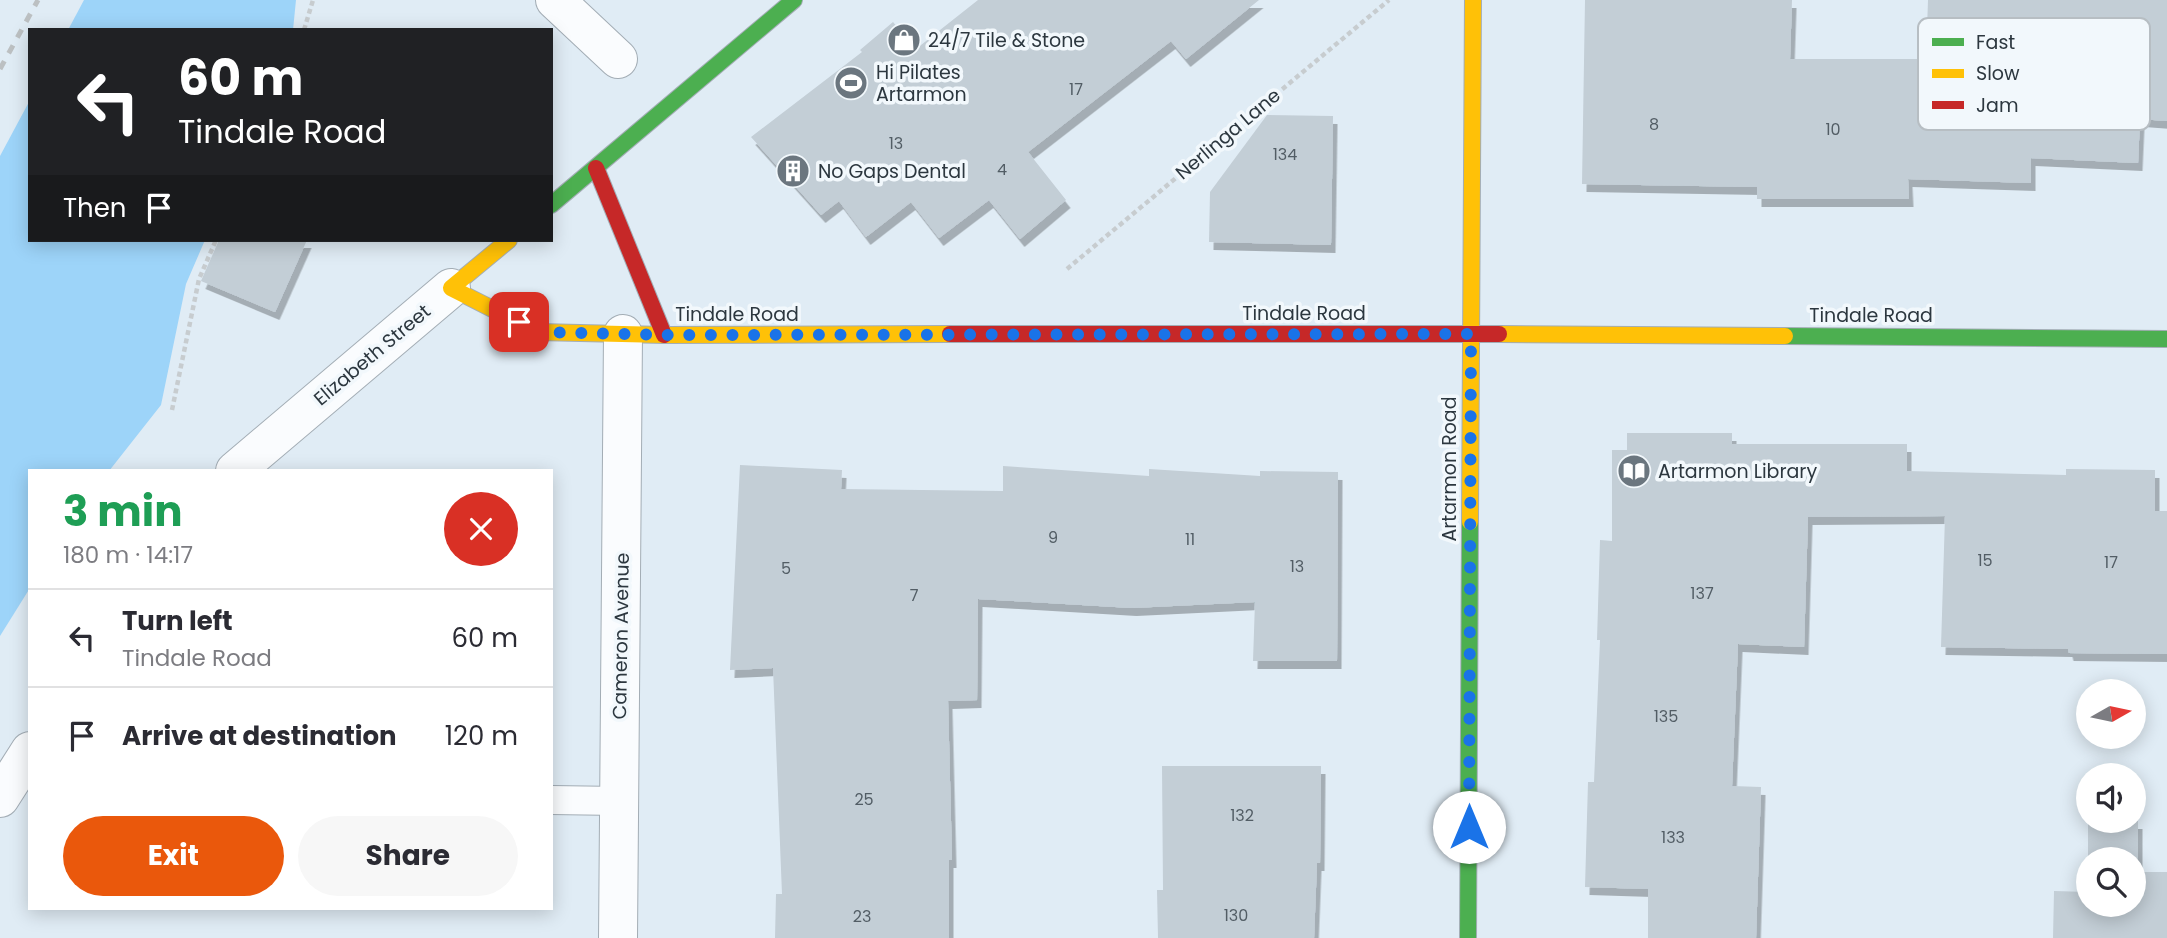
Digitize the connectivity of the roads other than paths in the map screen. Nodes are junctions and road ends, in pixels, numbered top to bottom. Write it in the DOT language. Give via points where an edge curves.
graph roads {
  1 [pos="555,0"];
  2 [pos="794,0"];
  3 [pos="1473,0"];
  4 [pos="618,59"];
  5 [pos="596,168"];
  6 [pos="553,203"];
  7 [pos="507,242"];
  8 [pos="451,288"];
  9 [pos="623,334"];
  10 [pos="1471,334"];
  11 [pos="664,335"];
  12 [pos="2167,339"];
  13 [pos="237,469"];
  14 [pos="28,754"];
  15 [pos="0,798"];
  16 [pos="553,800"];
  17 [pos="619,801"];
  18 [pos="618,938"];
  19 [pos="1468,938"];
  1 -- 4 [label="street"];
  2 -- 5 [label="street"];
  3 -- 10 [label="street, Artarmon Road"];
  5 -- 6 [label="street"];
  5 -- 11 [label="street"];
  7 -- 8 [label="street, Elizabeth Street"];
  8 -- 9 [label="street, Tindale Road" via="538,332"];
  8 -- 13 [label="street, Elizabeth Street"];
  9 -- 11 [label="street, Tindale Road"];
  9 -- 17 [label="street, Cameron Avenue"];
  10 -- 11 [label="street, Tindale Road"];
  10 -- 12 [label="street, Tindale Road"];
  10 -- 19 [label="street, Artarmon Road"];
  14 -- 15 [label="street"];
  16 -- 17 [label="lane"];
  17 -- 18 [label="street, Cameron Avenue"];
}
